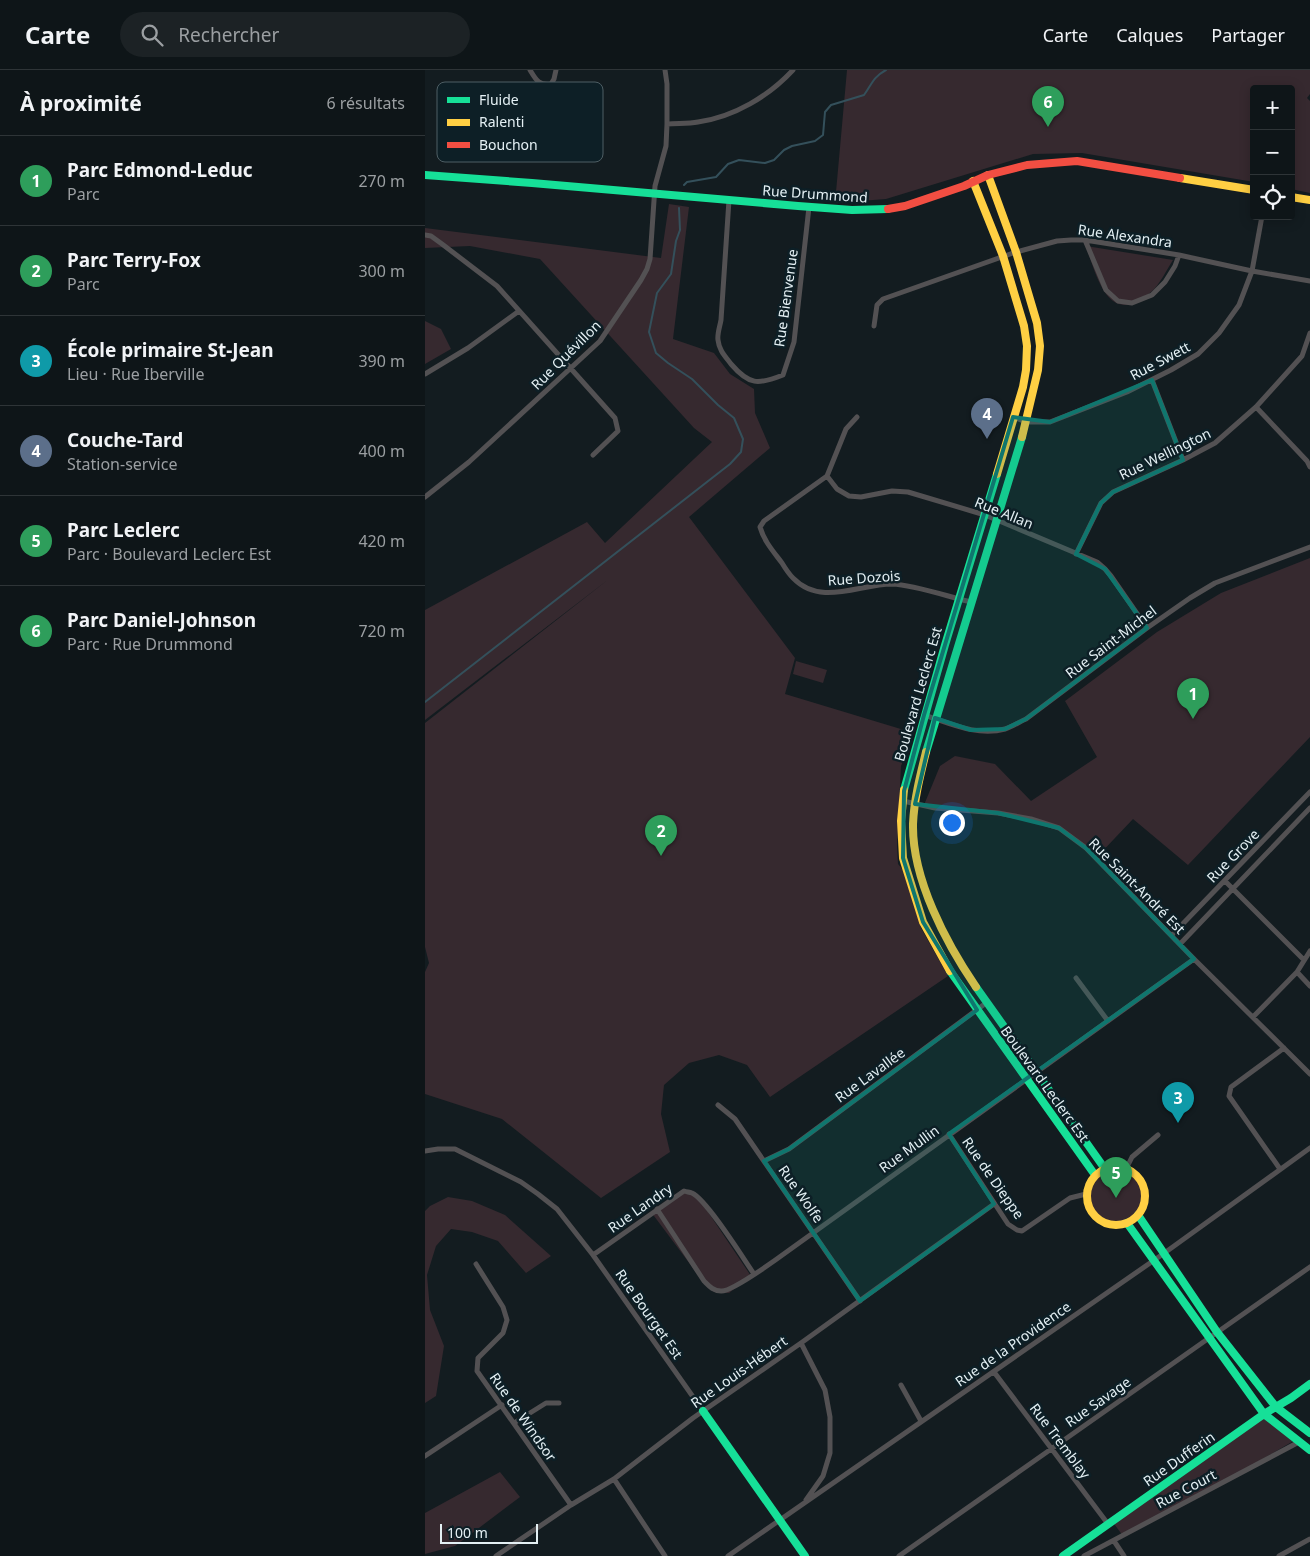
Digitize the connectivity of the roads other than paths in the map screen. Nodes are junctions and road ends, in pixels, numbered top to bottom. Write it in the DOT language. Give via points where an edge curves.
graph roads {
  1 [pos="531,70"];
  2 [pos="556,70"];
  3 [pos="665,70"];
  4 [pos="793,70"];
  5 [pos="538,82"];
  6 [pos="552,82"];
  7 [pos="667,124"];
  8 [pos="425,175"];
  9 [pos="989,175"];
  10 [pos="973,182"];
  11 [pos="1250,189"];
  12 [pos="655,194"];
  13 [pos="1295,198"];
  14 [pos="729,200"];
  15 [pos="1310,200"];
  16 [pos="809,207"];
  17 [pos="1261,220"];
  18 [pos="425,235"];
  19 [pos="1085,240"];
  20 [pos="1016,252"];
  21 [pos="1179,255"];
  22 [pos="1003,256"];
  23 [pos="1252,271"];
  24 [pos="1310,282"];
  25 [pos="519,311"];
  26 [pos="875,326"];
  27 [pos="1310,333"];
  28 [pos="571,368"];
  29 [pos="425,374"];
  30 [pos="1152,380"];
  31 [pos="1256,408"];
  32 [pos="857,417"];
  33 [pos="1013,417"];
  34 [pos="1026,422"];
  35 [pos="593,455"];
  36 [pos="1183,460"];
  37 [pos="1309,462"];
  38 [pos="827,476"];
  39 [pos="425,497"];
  40 [pos="985,515"];
  41 [pos="997,521"];
  42 [pos="1310,548"];
  43 [pos="1076,554"];
  44 [pos="959,599"];
  45 [pos="971,602"];
  46 [pos="1147,628"];
  47 [pos="924,715"];
  48 [pos="935,718"];
  49 [pos="1310,792"];
  50 [pos="903,801"];
  51 [pos="915,804"];
  52 [pos="1310,808"];
  53 [pos="1225,881"];
  54 [pos="1233,890"];
  55 [pos="1172,935"];
  56 [pos="1180,944"];
  57 [pos="1310,951"];
  58 [pos="956,958"];
  59 [pos="1194,958"];
  60 [pos="1304,960"];
  61 [pos="947,967"];
  62 [pos="1297,972"];
  63 [pos="1076,978"];
  64 [pos="1310,986"];
  65 [pos="986,1003"];
  66 [pos="977,1010"];
  67 [pos="1253,1017"];
  68 [pos="1108,1020"];
  69 [pos="1284,1048"];
  70 [pos="1036,1072"];
  71 [pos="1310,1074"];
  72 [pos="1027,1079"];
  73 [pos="717,1105"];
  74 [pos="949,1134"];
  75 [pos="1158,1135"];
  76 [pos="1310,1148"];
  77 [pos="425,1151"];
  78 [pos="764,1161"];
  79 [pos="1105,1169"];
  80 [pos="1126,1169"];
  81 [pos="1279,1169"];
  82 [pos="1095,1175"];
  83 [pos="1086,1194"];
  84 [pos="994,1204"];
  85 [pos="657,1209"];
  86 [pos="1138,1215"];
  87 [pos="1127,1223"];
  88 [pos="813,1232"];
  89 [pos="1163,1254"];
  90 [pos="593,1255"];
  91 [pos="1154,1260"];
  92 [pos="476,1264"];
  93 [pos="1310,1267"];
  94 [pos="754,1274"];
  95 [pos="860,1301"];
  96 [pos="1217,1332"];
  97 [pos="1209,1338"];
  98 [pos="801,1343"];
  99 [pos="993,1372"];
  100 [pos="1310,1384"];
  101 [pos="901,1385"];
  102 [pos="559,1403"];
  103 [pos="502,1405"];
  104 [pos="1276,1407"];
  105 [pos="703,1411"];
  106 [pos="1263,1414"];
  107 [pos="921,1420"];
  108 [pos="514,1423"];
  109 [pos="1310,1433"];
  110 [pos="1299,1442"];
  111 [pos="1052,1449"];
  112 [pos="1310,1450"];
  113 [pos="425,1456"];
  114 [pos="614,1479"];
  115 [pos="803,1503"];
  116 [pos="571,1505"];
  117 [pos="779,1520"];
  118 [pos="1108,1524"];
  119 [pos="1310,1539"];
  120 [pos="1114,1541"];
  121 [pos="496,1556"];
  122 [pos="665,1556"];
  123 [pos="728,1556"];
  124 [pos="805,1556"];
  125 [pos="899,1556"];
  126 [pos="1063,1556"];
  127 [pos="1084,1556"];
  128 [pos="1123,1556"];
  129 [pos="1279,1556"];
  1 -- 5 [label="street"];
  2 -- 6 [label="street"];
  3 -- 7 [label="street, Rue Quévillon"];
  4 -- 7 [label="street" via="750,104 732,113 697,123"];
  7 -- 12 [label="street, Rue Quévillon"];
  8 -- 12 [label="street, Rue Drummond"];
  9 -- 10 [label="street, Rue Drummond"];
  9 -- 11 [label="street, Rue Drummond" via="1027,165 1077,160"];
  9 -- 20 [label="street, Boulevard Leclerc Est"];
  10 -- 16 [label="street, Rue Drummond" via="932,198 887,209"];
  10 -- 22 [label="street, Boulevard Leclerc Est"];
  12 -- 14 [label="street, Rue Drummond"];
  12 -- 28 [label="street, Rue Quévillon" via="647,269 604,336"];
  13 -- 15 [label="street"];
  14 -- 16 [label="street, Rue Drummond"];
  14 -- 16 [label="street, Rue Bienvenue" via="718,339 722,352 749,380 766,381 783,375 794,342"];
  17 -- 23 [label="street, Rue Swett"];
  18 -- 25 [label="street" via="480,271"];
  19 -- 20 [label="street, Rue Alexandra" via="1057,241"];
  19 -- 21 [label="street, Rue Alexandra"];
  19 -- 21 [label="street" via="1106,290 1118,301 1132,303 1152,295 1165,282"];
  20 -- 22 [label="street, Rue Alexandra"];
  20 -- 34 [label="street, Boulevard Leclerc Est" via="1037,323 1040,346 1036,384"];
  21 -- 23 [label="street, Rue Alexandra"];
  22 -- 26 [label="street, Rue Alexandra" via="883,299 877,305"];
  22 -- 33 [label="street, Boulevard Leclerc Est" via="1025,326 1027,346 1023,387"];
  23 -- 24 [label="street, Rue Alexandra"];
  23 -- 30 [label="street, Rue Swett" via="1239,305 1219,333 1198,354"];
  25 -- 28 [label="street"];
  25 -- 29 [label="street"];
  27 -- 31 [label="street, Rue Wellington" via="1302,356"];
  28 -- 35 [label="street" via="615,418 618,431"];
  28 -- 39 [label="street, Rue Quévillon" via="469,462"];
  30 -- 34 [label="street, Rue Swett" via="1050,422"];
  30 -- 36 [label="street"];
  31 -- 36 [label="street, Rue Wellington" via="1215,443"];
  31 -- 37 [label="street"];
  32 -- 38 [label="street" via="846,429"];
  33 -- 34 [label="street, Rue Swett"];
  33 -- 40 [label="street, Boulevard Leclerc Est"];
  34 -- 41 [label="street, Boulevard Leclerc Est"];
  36 -- 43 [label="street, Rue Wellington" via="1113,492 1101,503"];
  38 -- 40 [label="street, Rue Allan" via="837,489 849,496 861,498 891,490 908,492"];
  38 -- 44 [label="street, Rue Dozois" via="760,527 793,578 813,591 830,594 894,584"];
  40 -- 41 [label="street, Rue Allan"];
  40 -- 44 [label="street, Boulevard Leclerc Est"];
  41 -- 43 [label="street, Rue Allan"];
  41 -- 45 [label="street, Boulevard Leclerc Est"];
  42 -- 46 [label="street, Rue Saint-Michel" via="1215,583"];
  43 -- 46 [label="street, Rue Allan" via="1097,562 1105,569"];
  44 -- 45 [label="street, Rue Dozois"];
  44 -- 47 [label="street, Boulevard Leclerc Est"];
  45 -- 48 [label="street, Boulevard Leclerc Est"];
  46 -- 48 [label="street, Rue Saint-Michel" via="1026,719 1005,729 971,730"];
  47 -- 48 [label="street, Rue Saint-Michel"];
  47 -- 50 [label="street, Boulevard Leclerc Est"];
  48 -- 51 [label="street, Boulevard Leclerc Est"];
  49 -- 53 [label="street, Rue Grove"];
  50 -- 51 [label="street, Rue Saint-André Est"];
  50 -- 61 [label="street, Boulevard Leclerc Est" via="903,858 923,922"];
  51 -- 55 [label="street, Rue Saint-André Est" via="1031,818 1059,828 1086,848"];
  51 -- 58 [label="street, Boulevard Leclerc Est" via="915,854 934,914"];
  52 -- 54 [label="street, Rue Grove"];
  53 -- 54 [label="street"];
  53 -- 55 [label="street, Rue Grove"];
  54 -- 56 [label="street, Rue Grove"];
  54 -- 60 [label="street"];
  55 -- 56 [label="street, Rue Saint-André Est"];
  56 -- 59 [label="street, Rue Saint-André Est"];
  57 -- 60 [label="street"];
  58 -- 61 [label="street"];
  58 -- 65 [label="street, Boulevard Leclerc Est"];
  59 -- 67 [label="street, Rue Saint-André Est"];
  59 -- 68 [label="street, Rue Mullin"];
  60 -- 62 [label="street"];
  61 -- 66 [label="street, Boulevard Leclerc Est"];
  62 -- 64 [label="street"];
  62 -- 67 [label="street"];
  63 -- 68 [label="street"];
  65 -- 66 [label="street, Rue Lavallée"];
  65 -- 70 [label="street, Boulevard Leclerc Est"];
  66 -- 72 [label="street, Boulevard Leclerc Est"];
  66 -- 78 [label="street, Rue Lavallée" via="789,1149"];
  67 -- 69 [label="street, Rue Saint-André Est"];
  68 -- 70 [label="street, Rue Mullin"];
  69 -- 71 [label="street, Rue Saint-André Est"];
  69 -- 81 [label="street" via="1231,1087 1229,1096"];
  70 -- 72 [label="street, Rue Mullin"];
  70 -- 79 [label="street, Boulevard Leclerc Est"];
  72 -- 74 [label="street, Rue Mullin"];
  72 -- 82 [label="street, Boulevard Leclerc Est"];
  73 -- 78 [label="street, Rue Wolfe" via="735,1119"];
  74 -- 84 [label="street, Rue de Dieppe"];
  74 -- 88 [label="street, Rue Mullin"];
  75 -- 80 [label="street" via="1132,1157"];
  76 -- 81 [label="street, Rue de la Providence"];
  77 -- 90 [label="street, Rue Bourget Est" via="455,1149 521,1182 557,1209"];
  78 -- 88 [label="street, Rue Wolfe"];
  79 -- 80 [label="street"];
  79 -- 82 [label="street"];
  80 -- 86 [label="street" via="1143,1187 1144,1201"];
  81 -- 89 [label="street, Rue de la Providence"];
  82 -- 83 [label="street"];
  83 -- 84 [label="street, Rue de Dieppe" via="1070,1198 1022,1231 1008,1224"];
  83 -- 87 [label="street" via="1090,1211 1096,1218 1114,1225"];
  84 -- 95 [label="street, Rue Louis-Hébert"];
  85 -- 90 [label="street, Rue Landry"];
  85 -- 94 [label="street, Rue Landry" via="684,1191 693,1193 721,1226"];
  85 -- 94 [label="street, Rue Mullin" via="711,1288 725,1291"];
  86 -- 87 [label="street"];
  86 -- 89 [label="street"];
  87 -- 91 [label="street"];
  88 -- 94 [label="street, Rue Mullin"];
  88 -- 95 [label="street, Rue Wolfe"];
  89 -- 91 [label="street, Rue de la Providence"];
  89 -- 96 [label="street"];
  90 -- 105 [label="street, Rue Bourget Est"];
  91 -- 97 [label="street"];
  91 -- 99 [label="street, Rue de la Providence"];
  92 -- 103 [label="street, Rue de Windsor" via="503,1307 507,1320 503,1333 478,1358 477,1371"];
  93 -- 96 [label="street, Rue Savage"];
  95 -- 98 [label="street, Rue Louis-Hébert"];
  96 -- 97 [label="street, Rue Savage"];
  96 -- 104 [label="street"];
  97 -- 106 [label="street"];
  97 -- 111 [label="street, Rue Savage"];
  98 -- 105 [label="street, Rue Louis-Hébert"];
  98 -- 115 [label="street" via="825,1390 830,1417 830,1453 823,1476"];
  99 -- 107 [label="street, Rue de la Providence"];
  99 -- 111 [label="street, Rue Tremblay"];
  100 -- 104 [label="street, Rue Dufferin"];
  101 -- 107 [label="street"];
  102 -- 108 [label="street" via="546,1403"];
  103 -- 108 [label="street, Rue de Windsor"];
  103 -- 113 [label="street"];
  104 -- 106 [label="street, Rue Dufferin"];
  104 -- 109 [label="street"];
  105 -- 114 [label="street, Rue Louis-Hébert"];
  105 -- 117 [label="street, Rue Bourget Est"];
  106 -- 110 [label="street"];
  106 -- 118 [label="street, Rue Dufferin"];
  107 -- 115 [label="street, Rue de la Providence"];
  108 -- 116 [label="street, Rue de Windsor"];
  110 -- 112 [label="street"];
  110 -- 120 [label="street, Rue Court"];
  111 -- 118 [label="street, Rue Tremblay"];
  111 -- 125 [label="street, Rue Savage"];
  114 -- 116 [label="street, Rue Louis-Hébert"];
  114 -- 122 [label="street"];
  115 -- 117 [label="street, Rue de la Providence"];
  116 -- 121 [label="street, Rue Louis-Hébert"];
  117 -- 123 [label="street, Rue de la Providence"];
  117 -- 124 [label="street, Rue Bourget Est"];
  118 -- 126 [label="street, Rue Dufferin"];
  119 -- 129 [label="street"];
  120 -- 127 [label="street, Rue Court"];
  120 -- 128 [label="street"];
}
